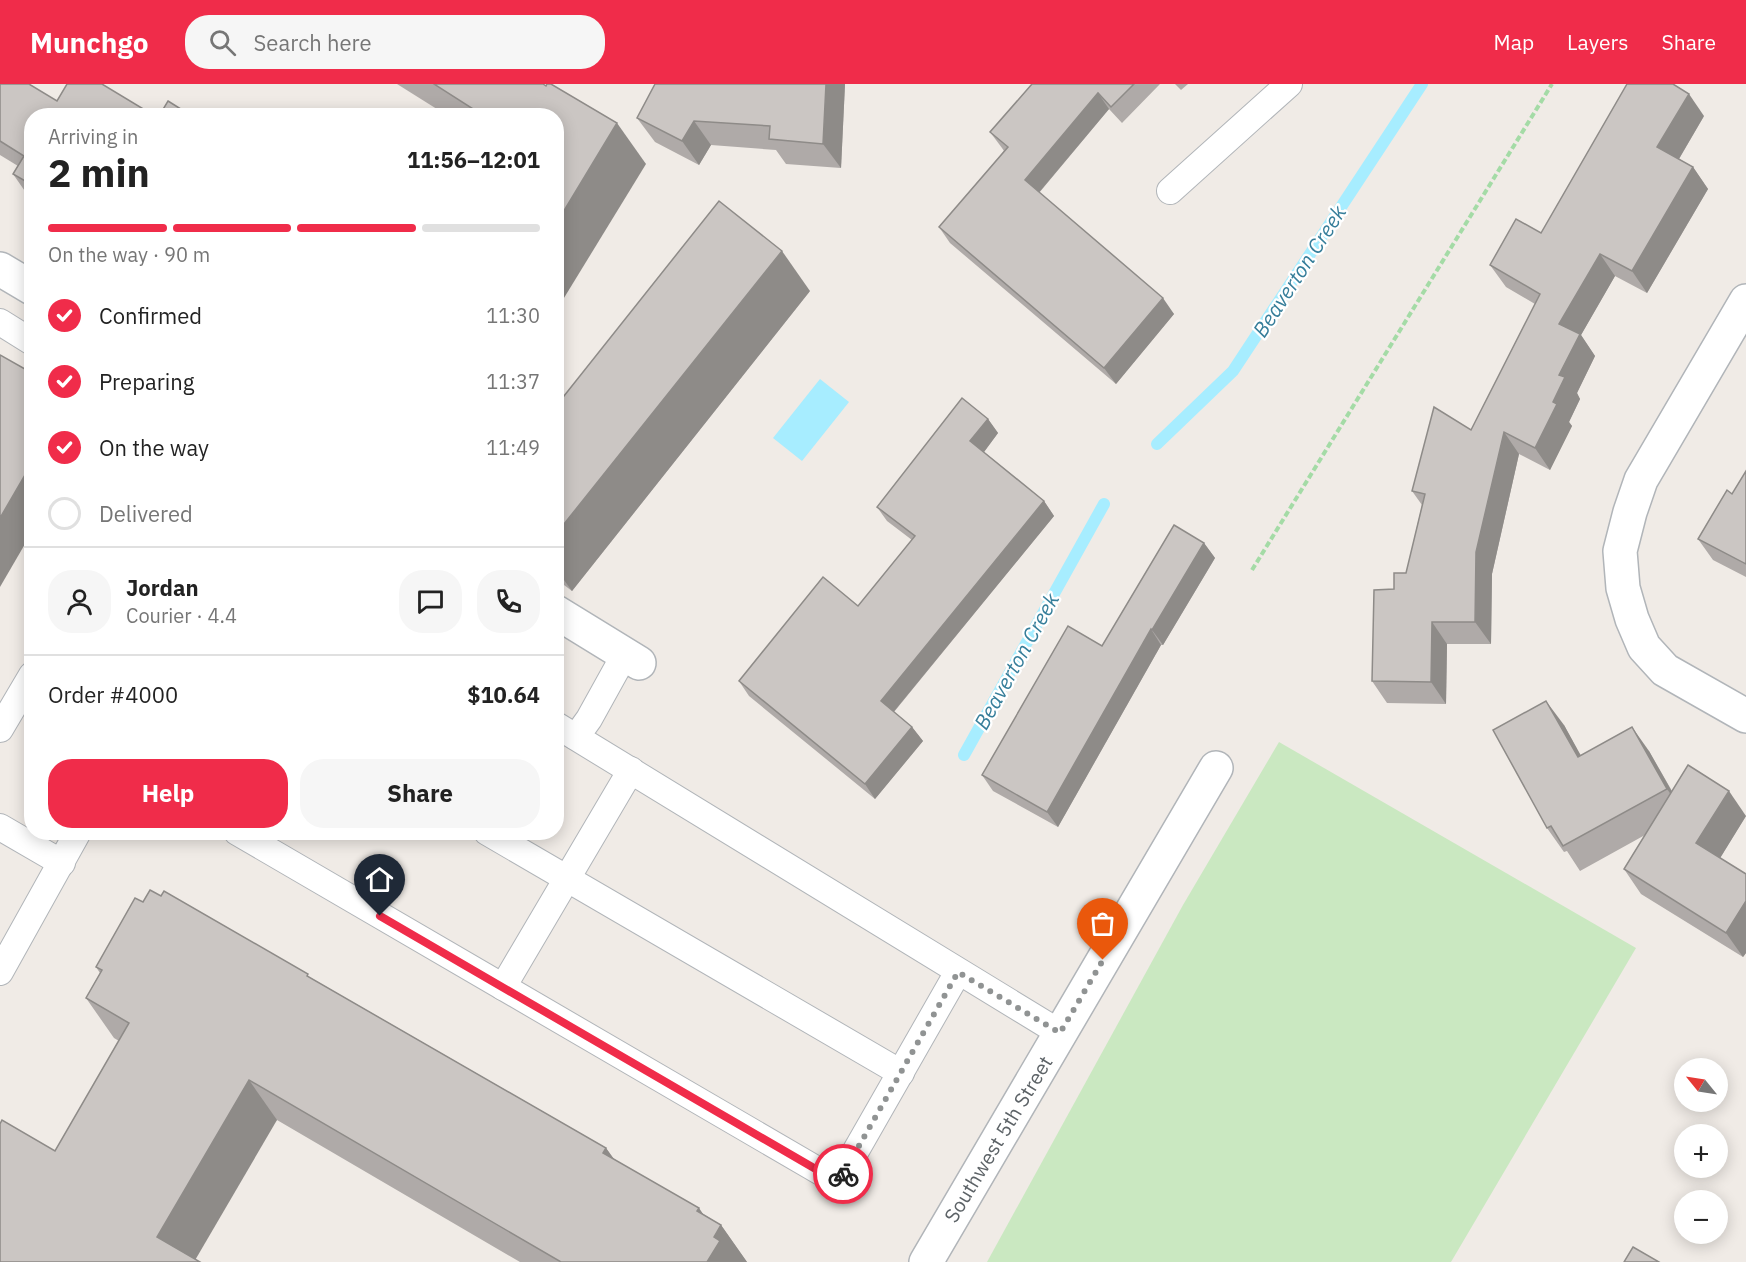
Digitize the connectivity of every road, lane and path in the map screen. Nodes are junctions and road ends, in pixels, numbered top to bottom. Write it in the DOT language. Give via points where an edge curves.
graph roads {
  1 [pos="1289,84"];
  2 [pos="1552,84"];
  3 [pos="1170,191"];
  4 [pos="0,268"];
  5 [pos="24,283"];
  6 [pos="1746,301"];
  7 [pos="0,322"];
  8 [pos="24,337"];
  9 [pos="1252,570"];
  10 [pos="564,617"];
  11 [pos="632,659"];
  12 [pos="24,688"];
  13 [pos="1746,716"];
  14 [pos="0,729"];
  15 [pos="566,731"];
  16 [pos="1216,768"];
  17 [pos="631,770"];
  18 [pos="0,828"];
  19 [pos="74,840"];
  20 [pos="251,840"];
  21 [pos="501,840"];
  22 [pos="62,863"];
  23 [pos="567,879"];
  24 [pos="0,972"];
  25 [pos="958,972"];
  26 [pos="503,987"];
  27 [pos="1060,1033"];
  28 [pos="901,1073"];
  29 [pos="926,1262"];
  1 -- 3 [label="lane"];
  2 -- 9 [label="path"];
  4 -- 5 [label="street"];
  6 -- 13 [label="street" via="1641,480 1620,551 1623,588 1644,647 1665,670"];
  7 -- 8 [label="lane"];
  10 -- 11 [label="street"];
  11 -- 15 [label="lane"];
  12 -- 14 [label="lane"];
  15 -- 17 [label="lane"];
  16 -- 27 [label="street, Southwest 5th Street"];
  17 -- 23 [label="lane"];
  17 -- 25 [label="lane"];
  18 -- 22 [label="lane"];
  19 -- 22 [label="lane"];
  20 -- 26 [label="lane"];
  21 -- 23 [label="lane"];
  22 -- 24 [label="lane"];
  23 -- 26 [label="lane"];
  23 -- 28 [label="lane"];
  25 -- 27 [label="lane"];
  25 -- 28 [label="lane"];
  26 -- 28 [label="lane" via="838,1182"];
  27 -- 29 [label="street, Southwest 5th Street"];
}
